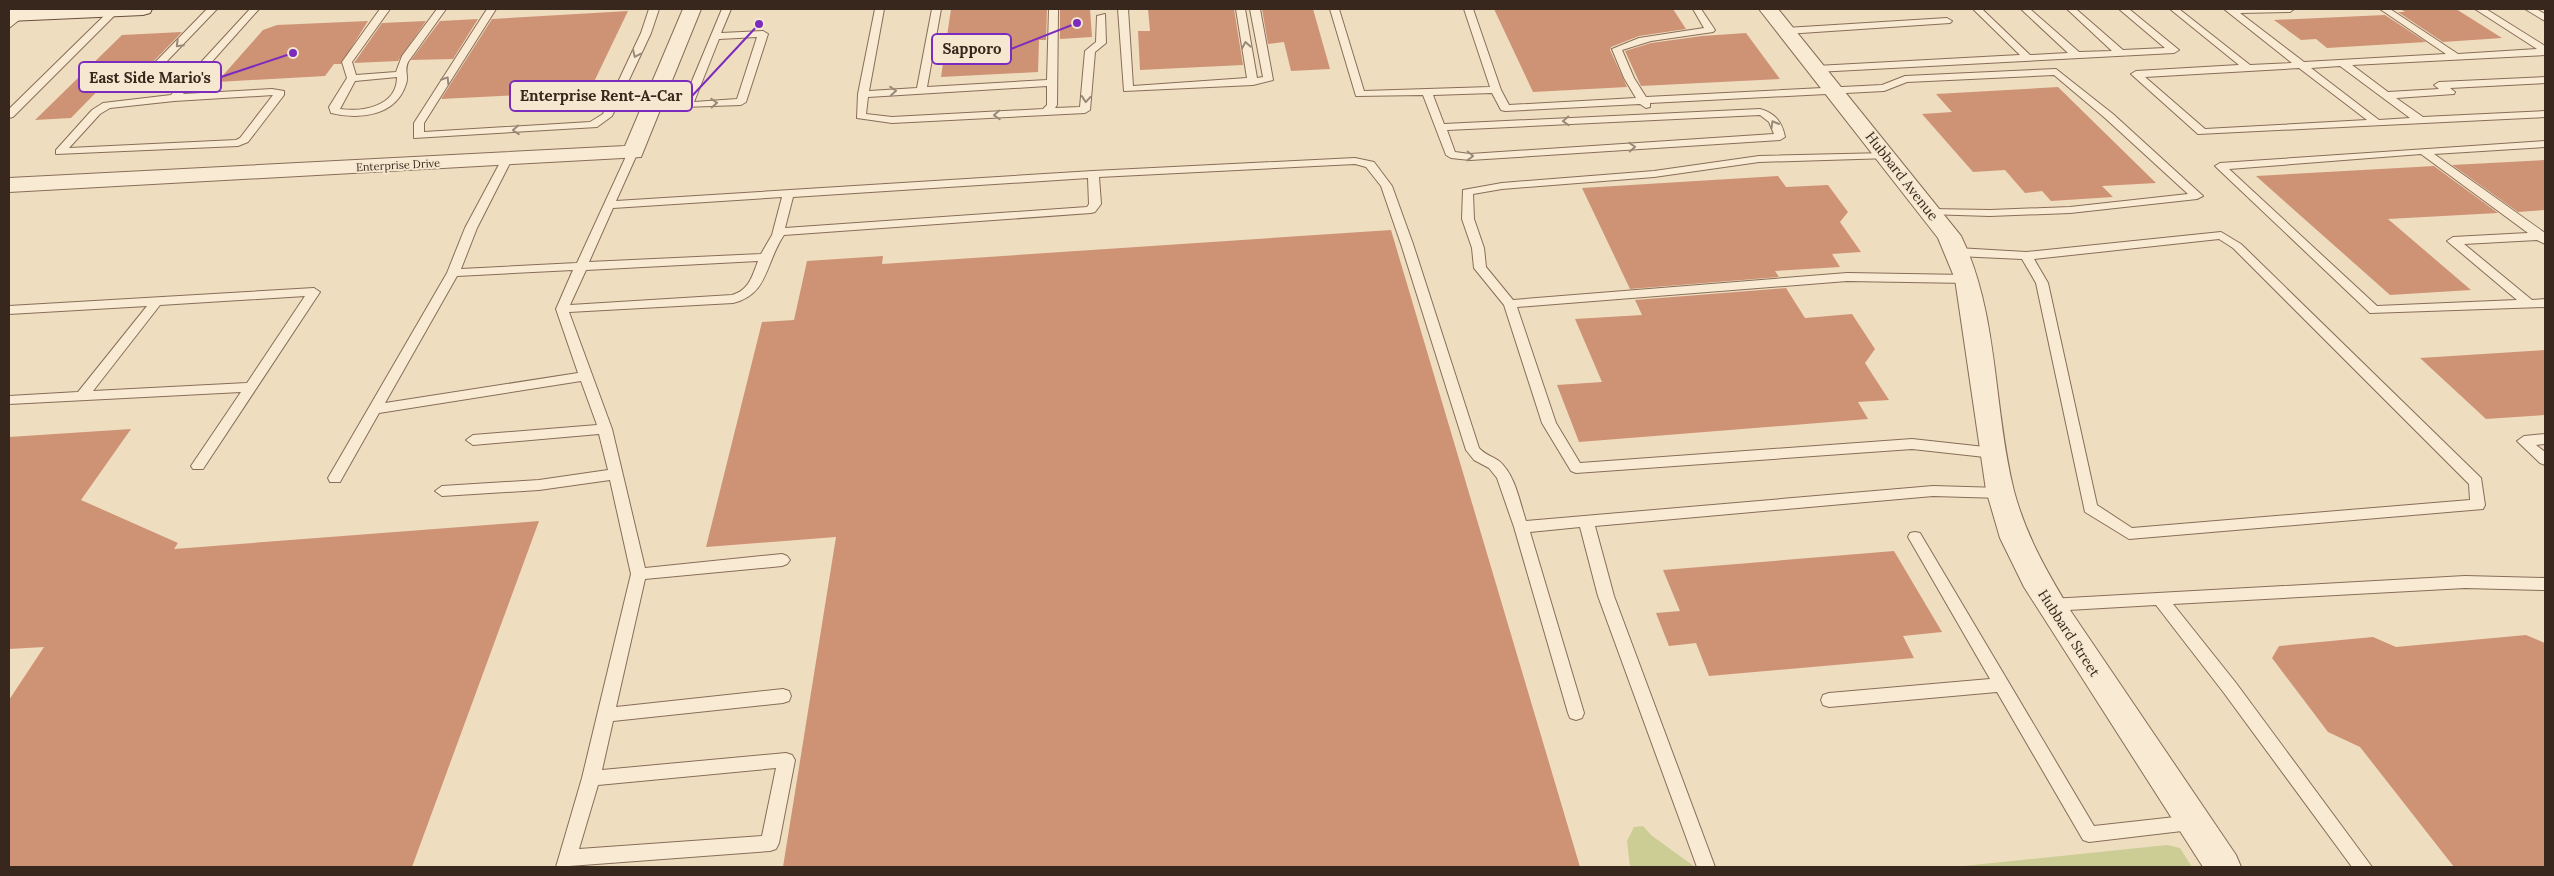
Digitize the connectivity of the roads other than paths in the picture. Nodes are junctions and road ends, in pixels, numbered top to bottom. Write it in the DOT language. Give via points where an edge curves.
graph roads {
  1 [pos="143,9"];
  2 [pos="212,9"];
  3 [pos="255,9"];
  4 [pos="385,9"];
  5 [pos="441,9"];
  6 [pos="490,9"];
  7 [pos="654,9"];
  8 [pos="692,9"];
  9 [pos="726,9"];
  10 [pos="879,9"];
  11 [pos="936,9"];
  12 [pos="1054,9"];
  13 [pos="1122,9"];
  14 [pos="1240,9"];
  15 [pos="1255,9"];
  16 [pos="1334,9"];
  17 [pos="1469,9"];
  18 [pos="1697,9"];
  19 [pos="1768,9"];
  20 [pos="1978,9"];
  21 [pos="2025,9"];
  22 [pos="2071,9"];
  23 [pos="2124,9"];
  24 [pos="2174,9"];
  25 [pos="2290,9"];
  26 [pos="2384,9"];
  27 [pos="2480,9"];
  28 [pos="2530,9"];
  29 [pos="114,10"];
  30 [pos="2230,10"];
  31 [pos="17,16"];
  32 [pos="1102,16"];
  33 [pos="2545,18"];
  34 [pos="1947,21"];
  35 [pos="1786,31"];
  36 [pos="714,36"];
  37 [pos="2545,51"];
  38 [pos="2121,53"];
  39 [pos="2076,55"];
  40 [pos="2455,56"];
  41 [pos="2028,58"];
  42 [pos="2342,63"];
  43 [pos="2301,65"];
  44 [pos="2248,68"];
  45 [pos="1816,69"];
  46 [pos="403,74"];
  47 [pos="352,78"];
  48 [pos="2545,80"];
  49 [pos="1253,82"];
  50 [pos="1052,83"];
  51 [pos="184,87"];
  52 [pos="922,89"];
  53 [pos="1496,90"];
  54 [pos="1834,91"];
  55 [pos="1428,92"];
  56 [pos="863,94"];
  57 [pos="2386,95"];
  58 [pos="174,98"];
  59 [pos="1643,100"];
  60 [pos="1045,113"];
  61 [pos="2545,114"];
  62 [pos="9,115"];
  63 [pos="1653,117"];
  64 [pos="2420,120"];
  65 [pos="2377,123"];
  66 [pos="1441,127"];
  67 [pos="2545,144"];
  68 [pos="2423,151"];
  69 [pos="633,152"];
  70 [pos="1886,156"];
  71 [pos="507,159"];
  72 [pos="1093,174"];
  73 [pos="9,185"];
  74 [pos="788,194"];
  75 [pos="609,205"];
  76 [pos="1930,212"];
  77 [pos="779,232"];
  78 [pos="2543,237"];
  79 [pos="1957,252"];
  80 [pos="765,256"];
  81 [pos="2026,256"];
  82 [pos="581,267"];
  83 [pos="453,273"];
  84 [pos="1967,279"];
  85 [pos="157,301"];
  86 [pos="2528,303"];
  87 [pos="2545,303"];
  88 [pos="1510,304"];
  89 [pos="562,309"];
  90 [pos="9,310"];
  91 [pos="1981,370"];
  92 [pos="586,376"];
  93 [pos="251,387"];
  94 [pos="82,396"];
  95 [pos="9,400"];
  96 [pos="374,409"];
  97 [pos="604,429"];
  98 [pos="2545,439"];
  99 [pos="473,440"];
  100 [pos="1994,453"];
  101 [pos="2545,460"];
  102 [pos="198,466"];
  103 [pos="616,474"];
  104 [pos="334,478"];
  105 [pos="442,492"];
  106 [pos="2001,493"];
  107 [pos="1586,521"];
  108 [pos="1521,527"];
  109 [pos="1914,537"];
  110 [pos="782,560"];
  111 [pos="639,574"];
  112 [pos="2545,584"];
  113 [pos="2160,599"];
  114 [pos="2050,606"];
  115 [pos="2002,685"];
  116 [pos="783,696"];
  117 [pos="1830,700"];
  118 [pos="1576,713"];
  119 [pos="605,715"];
  120 [pos="590,778"];
  121 [pos="2194,823"];
  122 [pos="566,862"];
  123 [pos="1706,867"];
  124 [pos="2223,867"];
  125 [pos="2363,867"];
  1 -- 29 [label="street"];
  2 -- 51 [label="lane, one-way" via="138,85 142,89"];
  3 -- 51 [label="lane"];
  4 -- 47 [label="lane" via="347,62"];
  5 -- 46 [label="lane" via="401,67"];
  7 -- 6 [label="lane, one-way" via="607,116 593,126 418,136 419,123"];
  8 -- 69 [label="street"];
  9 -- 36 [label="lane"];
  10 -- 56 [label="lane"];
  11 -- 52 [label="lane"];
  12 -- 50 [label="lane"];
  13 -- 49 [label="lane" via="1128,89"];
  49 -- 14 [label="lane, one-way"];
  15 -- 49 [label="lane" via="1268,80"];
  16 -- 55 [label="lane" via="1360,94"];
  17 -- 53 [label="lane"];
  18 -- 59 [label="lane" via="1710,30 1634,41 1616,49"];
  19 -- 35 [label="street, Hubbard Avenue"];
  20 -- 41 [label="lane"];
  21 -- 39 [label="lane"];
  22 -- 38 [label="lane"];
  23 -- 38 [label="lane" via="2174,50"];
  24 -- 44 [label="lane"];
  25 -- 30 [label="lane"];
  26 -- 40 [label="lane"];
  27 -- 37 [label="lane"];
  28 -- 33 [label="lane"];
  29 -- 31 [label="street"];
  29 -- 62 [label="lane"];
  30 -- 43 [label="lane"];
  32 -- 60 [label="lane, one-way" via="1101,43 1090,51 1085,110"];
  34 -- 35 [label="lane"];
  35 -- 45 [label="street, Hubbard Avenue"];
  36 -- 36 [label="lane, one-way" via="694,88 687,105 741,102 763,34"];
  37 -- 40 [label="lane"];
  38 -- 39 [label="lane"];
  39 -- 41 [label="lane"];
  40 -- 42 [label="lane"];
  41 -- 45 [label="lane"];
  42 -- 43 [label="lane"];
  42 -- 57 [label="lane"];
  43 -- 44 [label="lane"];
  43 -- 65 [label="lane"];
  44 -- 65 [label="lane" via="2136,74 2202,132"];
  45 -- 54 [label="street, Hubbard Avenue"];
  46 -- 47 [label="lane"];
  46 -- 47 [label="lane" via="393,100 385,108 378,111 335,111 334,107"];
  48 -- 57 [label="lane" via="2440,85 2450,92"];
  50 -- 52 [label="lane"];
  50 -- 60 [label="lane" via="1052,105"];
  51 -- 58 [label="lane"];
  56 -- 52 [label="lane, one-way"];
  53 -- 55 [label="lane"];
  53 -- 59 [label="lane" via="1505,108"];
  54 -- 59 [label="lane"];
  54 -- 70 [label="street, Hubbard Avenue"];
  54 -- 76 [label="lane" via="1884,88 1905,79 2056,72 2197,196 2070,210"];
  55 -- 66 [label="lane"];
  60 -- 56 [label="lane, one-way" via="892,120 861,116"];
  57 -- 64 [label="lane"];
  58 -- 58 [label="lane" via="108,105 96,112 60,152 238,143 244,140 280,93"];
  59 -- 63 [label="lane"];
  61 -- 64 [label="lane"];
  63 -- 66 [label="lane, one-way"];
  66 -- 63 [label="lane, one-way" via="1451,155 1470,157 1780,137 1778,126 1767,113"];
  64 -- 65 [label="lane"];
  67 -- 68 [label="lane"];
  68 -- 78 [label="lane"];
  68 -- 86 [label="lane" via="2220,166 2374,310"];
  69 -- 71 [label="street, Enterprise Drive"];
  69 -- 75 [label="lane"];
  70 -- 76 [label="street, Hubbard Avenue"];
  70 -- 88 [label="lane" via="1760,159 1654,174 1502,186 1467,192 1468,219 1478,248 1480,268"];
  71 -- 73 [label="street, Enterprise Drive"];
  71 -- 83 [label="lane" via="471,228"];
  72 -- 74 [label="lane"];
  72 -- 77 [label="lane" via="1095,204 1091,210"];
  72 -- 108 [label="lane" via="1355,161 1370,164 1386,186 1407,244 1473,450 1494,464 1503,476"];
  74 -- 75 [label="lane"];
  74 -- 77 [label="lane"];
  75 -- 82 [label="lane"];
  76 -- 79 [label="street, Hubbard Avenue"];
  77 -- 80 [label="lane"];
  78 -- 86 [label="lane" via="2454,241"];
  79 -- 81 [label="lane"];
  79 -- 84 [label="street, Hubbard Avenue"];
  80 -- 82 [label="lane"];
  80 -- 89 [label="lane" via="754,287 745,295 732,299"];
  81 -- 81 [label="lane" via="2221,235 2237,246 2476,482 2478,505 2129,534 2090,508 2042,282"];
  82 -- 83 [label="lane"];
  82 -- 89 [label="lane"];
  83 -- 96 [label="lane"];
  84 -- 88 [label="lane" via="1847,277"];
  84 -- 91 [label="street, Hubbard Avenue"];
  85 -- 90 [label="lane"];
  85 -- 93 [label="lane" via="314,292"];
  85 -- 94 [label="lane"];
  86 -- 87 [label="lane"];
  88 -- 100 [label="lane" via="1549,423 1576,468 1912,444"];
  89 -- 92 [label="lane"];
  91 -- 100 [label="street, Hubbard Street"];
  92 -- 96 [label="lane"];
  92 -- 97 [label="lane"];
  93 -- 94 [label="lane"];
  93 -- 102 [label="lane"];
  94 -- 95 [label="lane"];
  96 -- 104 [label="lane"];
  97 -- 99 [label="lane"];
  97 -- 103 [label="lane"];
  98 -- 101 [label="lane" via="2524,442"];
  100 -- 106 [label="street, Hubbard Street"];
  103 -- 105 [label="lane" via="539,485"];
  103 -- 111 [label="lane"];
  106 -- 107 [label="lane" via="1933,491"];
  106 -- 114 [label="street, Hubbard Street" via="2015,538"];
  107 -- 108 [label="lane"];
  107 -- 123 [label="lane" via="1606,596"];
  108 -- 118 [label="lane"];
  109 -- 115 [label="lane"];
  110 -- 111 [label="lane"];
  111 -- 119 [label="lane"];
  112 -- 113 [label="lane" via="2465,582"];
  113 -- 114 [label="lane"];
  113 -- 125 [label="lane"];
  114 -- 121 [label="street, Hubbard Street"];
  115 -- 117 [label="lane"];
  115 -- 121 [label="lane" via="2089,834"];
  116 -- 119 [label="lane"];
  119 -- 120 [label="lane"];
  120 -- 122 [label="lane"];
  120 -- 122 [label="lane" via="786,760 770,843"];
  121 -- 124 [label="street, Hubbard Street"];
}
